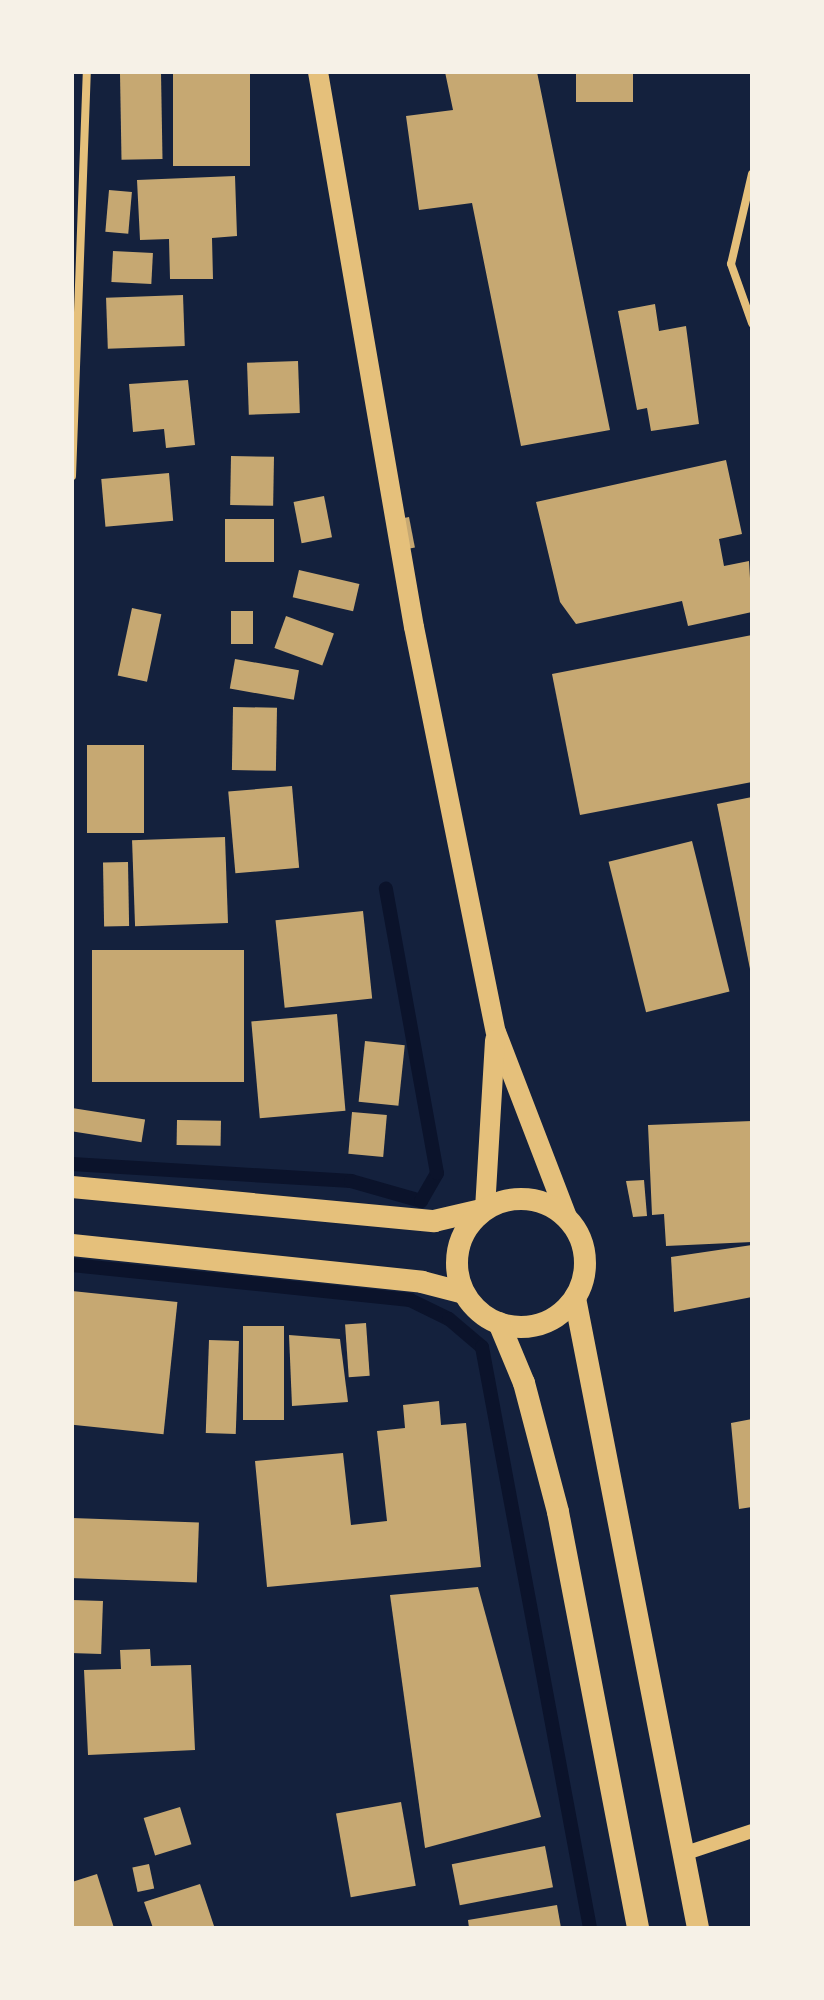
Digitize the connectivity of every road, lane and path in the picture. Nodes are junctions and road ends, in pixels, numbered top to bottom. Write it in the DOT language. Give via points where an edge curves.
graph roads {
  1 [pos="87,72"];
  2 [pos="318,72"];
  3 [pos="752,174"];
  4 [pos="752,323"];
  5 [pos="72,476"];
  6 [pos="496,1032"];
  7 [pos="72,1187"];
  8 [pos="485,1209"];
  9 [pos="568,1220"];
  10 [pos="72,1245"];
  11 [pos="464,1293"];
  12 [pos="575,1298"];
  13 [pos="499,1323"];
  14 [pos="752,1831"];
  15 [pos="686,1853"];
  16 [pos="638,1928"];
  17 [pos="698,1928"];
  1 -- 5 [label="street"];
  2 -- 6 [label="main road" via="414,627"];
  3 -- 4 [label="street" via="731,264"];
  6 -- 8 [label="main road"];
  6 -- 9 [label="main road"];
  7 -- 8 [label="highway" via="434,1221"];
  8 -- 9 [label="highway" via="529,1199"];
  8 -- 11 [label="highway" via="459,1247 457,1270"];
  9 -- 12 [label="highway" via="585,1258"];
  10 -- 11 [label="highway" via="409,1280"];
  11 -- 13 [label="highway"];
  12 -- 13 [label="highway" via="542,1324"];
  12 -- 15 [label="highway"];
  13 -- 16 [label="highway" via="524,1383 558,1512"];
  14 -- 15 [label="street"];
  15 -- 17 [label="highway"];
}
